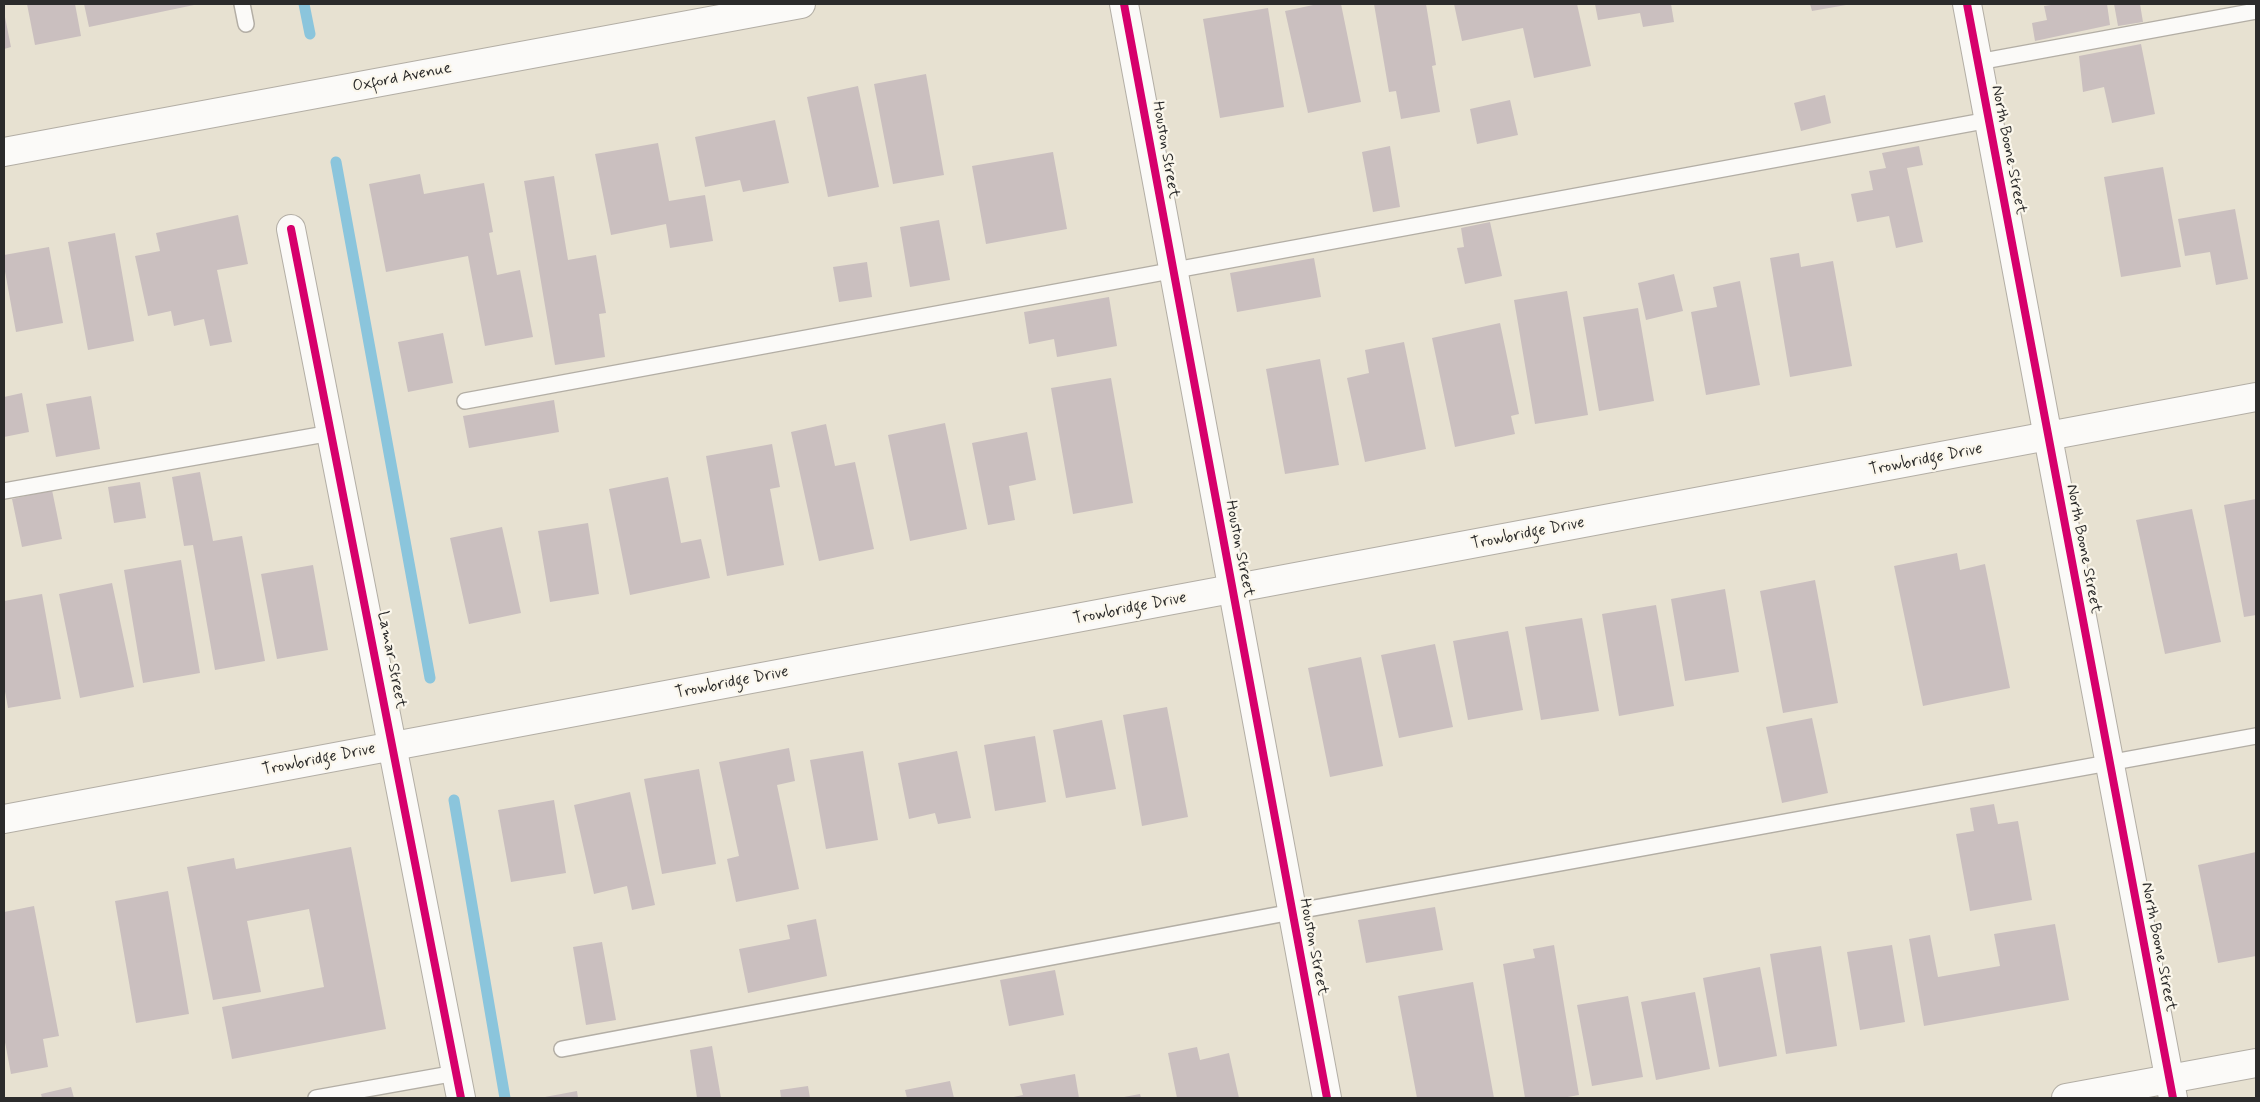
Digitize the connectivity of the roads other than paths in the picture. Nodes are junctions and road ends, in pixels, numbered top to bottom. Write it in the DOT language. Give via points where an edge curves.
graph roads {
  1 [pos="242,4"];
  2 [pos="800,4"];
  3 [pos="1124,4"];
  4 [pos="1967,4"];
  5 [pos="2256,11"];
  6 [pos="246,24"];
  7 [pos="1978,62"];
  8 [pos="1989,120"];
  9 [pos="4,152"];
  10 [pos="291,228"];
  11 [pos="1173,269"];
  12 [pos="2256,397"];
  13 [pos="465,401"];
  14 [pos="332,433"];
  15 [pos="2048,437"];
  16 [pos="4,492"];
  17 [pos="1232,590"];
  18 [pos="2256,736"];
  19 [pos="394,746"];
  20 [pos="2109,763"];
  21 [pos="4,820"];
  22 [pos="1292,912"];
  23 [pos="562,1049"];
  24 [pos="2256,1063"];
  25 [pos="458,1086"];
  26 [pos="2171,1089"];
  27 [pos="316,1098"];
  28 [pos="1327,1098"];
  29 [pos="2066,1098"];
  1 -- 6 [label="lane"];
  2 -- 9 [label="street, Oxford Avenue"];
  3 -- 11 [label="street, Houston Street"];
  4 -- 7 [label="street, North Boone Street"];
  5 -- 7 [label="lane"];
  7 -- 8 [label="street, North Boone Street"];
  8 -- 11 [label="lane"];
  8 -- 15 [label="street, North Boone Street"];
  10 -- 14 [label="street, Lamar Street"];
  11 -- 13 [label="lane"];
  11 -- 17 [label="street, Houston Street"];
  12 -- 15 [label="street, Trowbridge Drive"];
  14 -- 16 [label="lane"];
  14 -- 19 [label="street, Lamar Street"];
  15 -- 17 [label="street, Trowbridge Drive"];
  15 -- 20 [label="street, North Boone Street"];
  17 -- 19 [label="street, Trowbridge Drive"];
  17 -- 22 [label="street, Houston Street"];
  18 -- 20 [label="lane"];
  19 -- 21 [label="street, Trowbridge Drive"];
  19 -- 25 [label="street, Lamar Street"];
  20 -- 22 [label="lane"];
  20 -- 26 [label="street, North Boone Street"];
  22 -- 23 [label="lane"];
  22 -- 28 [label="street, Houston Street"];
  24 -- 26 [label="street"];
  25 -- 27 [label="lane"];
  26 -- 29 [label="street"];
}
